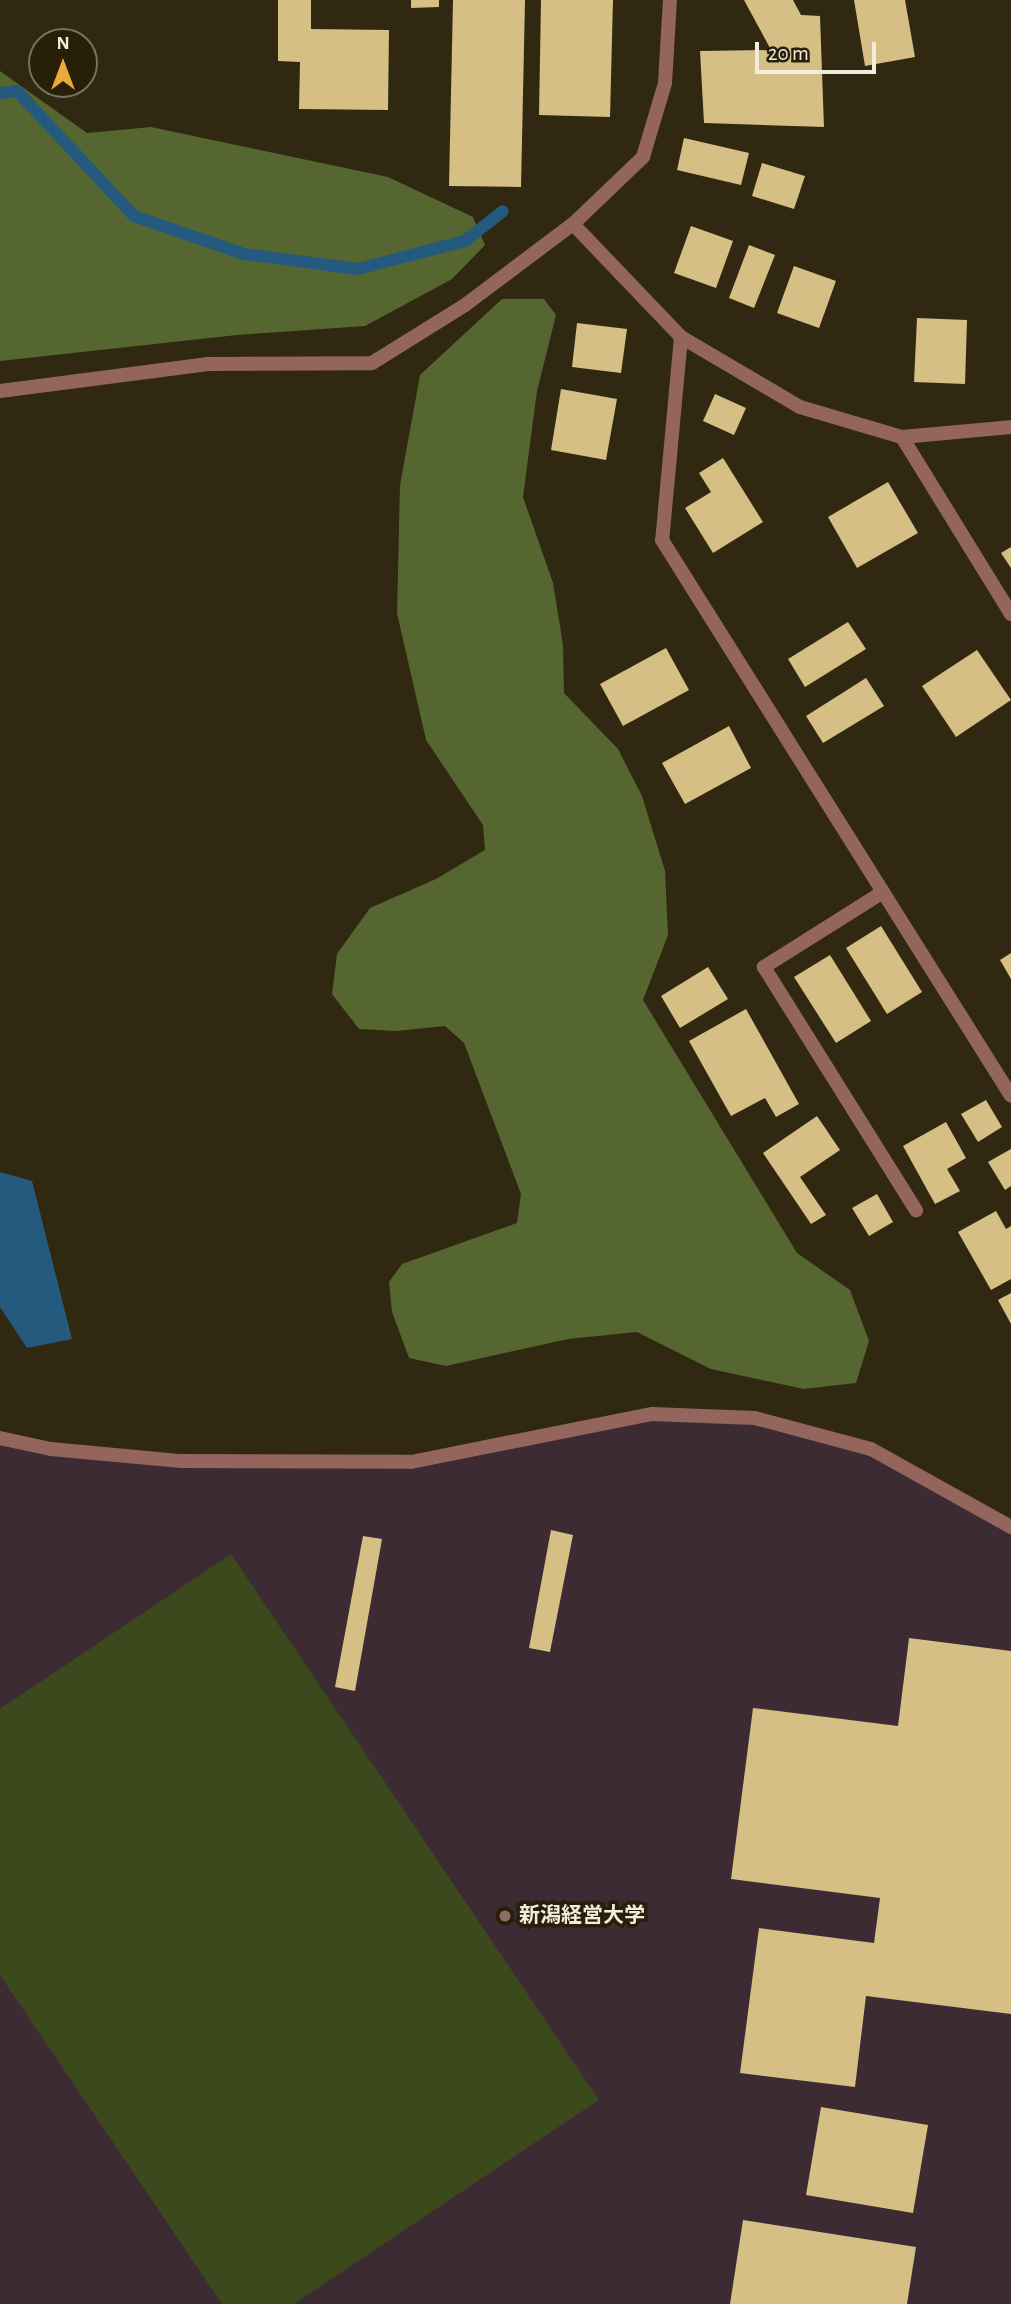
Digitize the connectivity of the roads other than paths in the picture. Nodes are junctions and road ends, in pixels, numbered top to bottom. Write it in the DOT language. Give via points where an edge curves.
graph roads {
  1 [pos="670,0"];
  2 [pos="573,224"];
  3 [pos="681,337"];
  4 [pos="0,391"];
  5 [pos="1011,426"];
  6 [pos="902,437"];
  7 [pos="1011,614"];
  8 [pos="883,892"];
  9 [pos="1011,1096"];
  10 [pos="916,1210"];
  11 [pos="0,1438"];
  12 [pos="1011,1527"];
  1 -- 2 [label="street" via="665,83 643,157"];
  2 -- 3 [label="street"];
  2 -- 4 [label="street" via="466,305 372,363 208,364"];
  3 -- 6 [label="street" via="800,408"];
  3 -- 8 [label="street" via="662,540"];
  5 -- 6 [label="street"];
  6 -- 7 [label="street"];
  8 -- 9 [label="street"];
  8 -- 10 [label="street" via="764,967"];
  11 -- 12 [label="street" via="51,1449 181,1461 411,1462 652,1414 755,1418 871,1449"];
}
